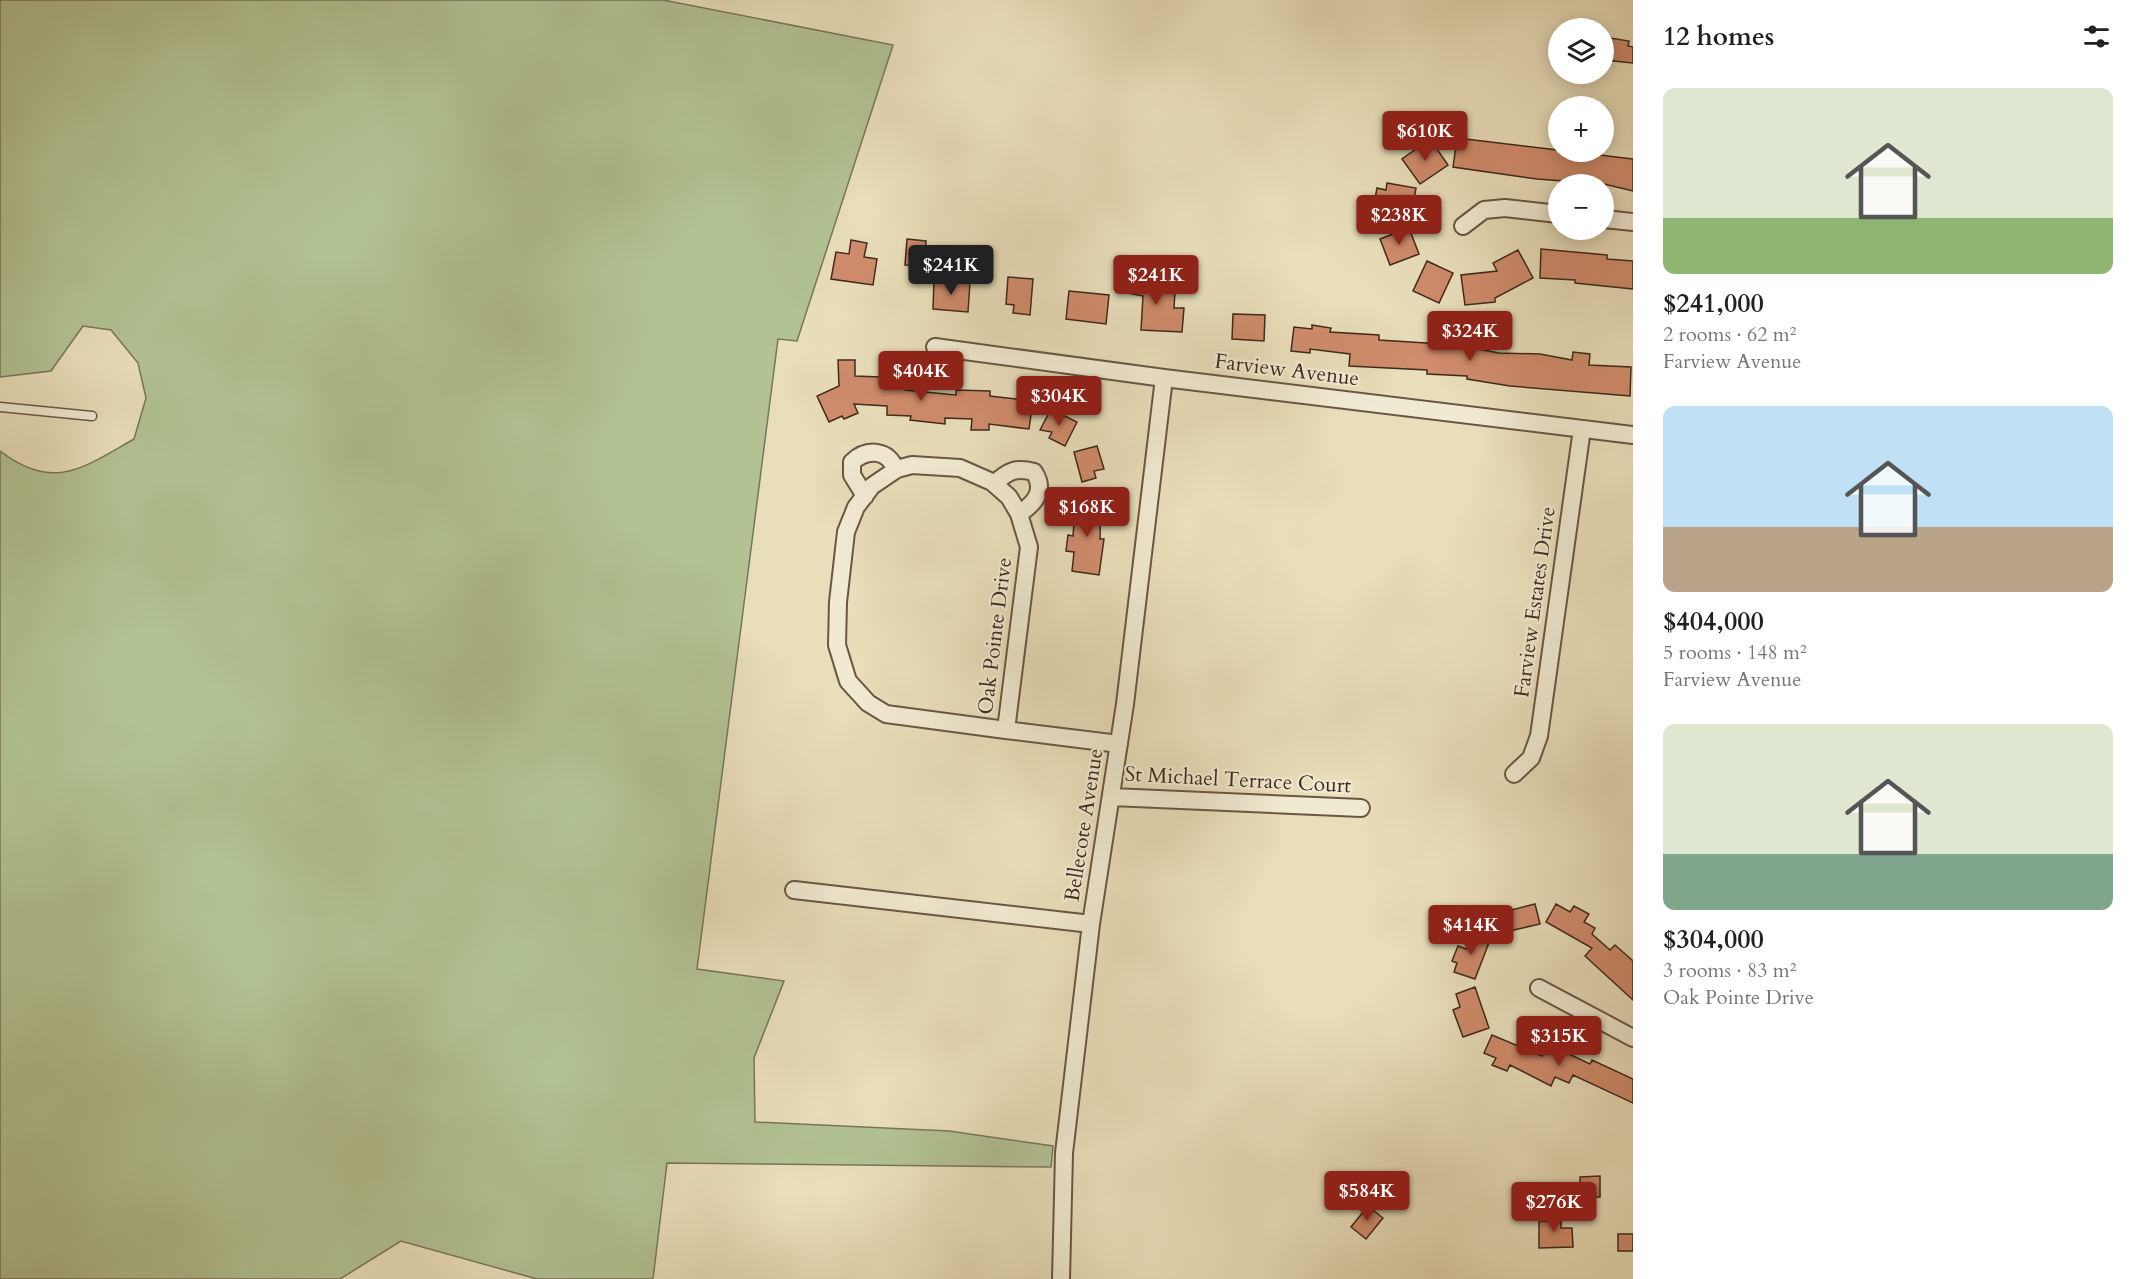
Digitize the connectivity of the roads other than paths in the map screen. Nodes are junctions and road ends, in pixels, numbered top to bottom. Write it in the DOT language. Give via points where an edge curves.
graph roads {
  1 [pos="1548,213"];
  2 [pos="1614,220"];
  3 [pos="1633,222"];
  4 [pos="1462,226"];
  5 [pos="935,347"];
  6 [pos="1164,378"];
  7 [pos="0,407"];
  8 [pos="92,417"];
  9 [pos="1582,429"];
  10 [pos="1633,435"];
  11 [pos="896,470"];
  12 [pos="994,484"];
  13 [pos="865,496"];
  14 [pos="1019,514"];
  15 [pos="1006,729"];
  16 [pos="1119,744"];
  17 [pos="1514,774"];
  18 [pos="1112,796"];
  19 [pos="1361,808"];
  20 [pos="794,890"];
  21 [pos="1091,924"];
  22 [pos="1539,988"];
  23 [pos="1633,1038"];
  24 [pos="1061,1279"];
  1 -- 4 [label="street" via="1484,210"];
  2 -- 3 [label="street"];
  5 -- 6 [label="street, Farview Avenue"];
  6 -- 9 [label="street, Farview Avenue"];
  6 -- 16 [label="street, Bellecote Avenue"];
  7 -- 8 [label="lane"];
  9 -- 10 [label="street, Farview Avenue"];
  9 -- 17 [label="street, Farview Estates Drive" via="1539,736 1531,758"];
  11 -- 12 [label="street, Oak Pointe Drive" via="912,465 960,468"];
  11 -- 13 [label="street, Oak Pointe Drive" via="872,486"];
  11 -- 13 [label="street" via="887,457 873,451 860,454 852,462 852,474"];
  12 -- 14 [label="street, Oak Pointe Drive" via="1009,497"];
  12 -- 14 [label="street" via="1018,468 1034,472 1040,482 1040,494"];
  13 -- 15 [label="street, Oak Pointe Drive" via="846,532 838,602 837,645 848,681 868,703 886,714"];
  14 -- 15 [label="street, Oak Pointe Drive" via="1029,547"];
  15 -- 16 [label="street, Oak Pointe Drive"];
  16 -- 18 [label="street, Bellecote Avenue"];
  18 -- 19 [label="street, St Michael Terrace Court"];
  18 -- 21 [label="street, Bellecote Avenue"];
  20 -- 21 [label="street"];
  21 -- 24 [label="street, Bellecote Avenue" via="1064,1153"];
  22 -- 23 [label="street"];
}
